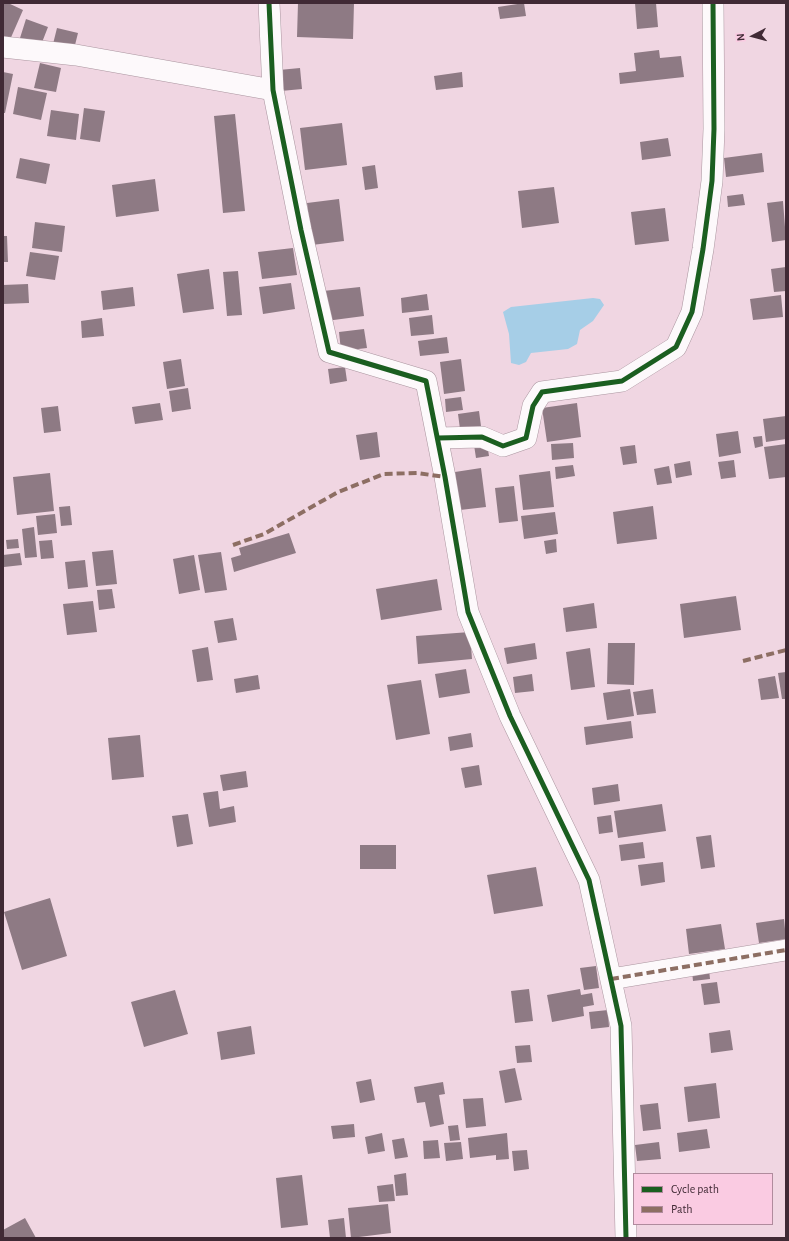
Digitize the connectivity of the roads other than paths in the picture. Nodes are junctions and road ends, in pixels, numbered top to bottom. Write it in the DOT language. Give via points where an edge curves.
graph roads {
  1 [pos="269,3"];
  2 [pos="713,3"];
  3 [pos="3,47"];
  4 [pos="273,90"];
  5 [pos="438,438"];
  6 [pos="786,950"];
  7 [pos="611,979"];
  8 [pos="626,1238"];
  1 -- 4 [label="street"];
  2 -- 5 [label="street" via="712,181 692,312 676,347 622,381 542,392 533,406 526,438 503,446 482,437"];
  3 -- 4 [label="street" via="76,55"];
  4 -- 5 [label="street" via="329,352 426,381"];
  5 -- 7 [label="street" via="468,612 510,716 589,880"];
  6 -- 7 [label="street"];
  7 -- 8 [label="street" via="621,1026"];
}
